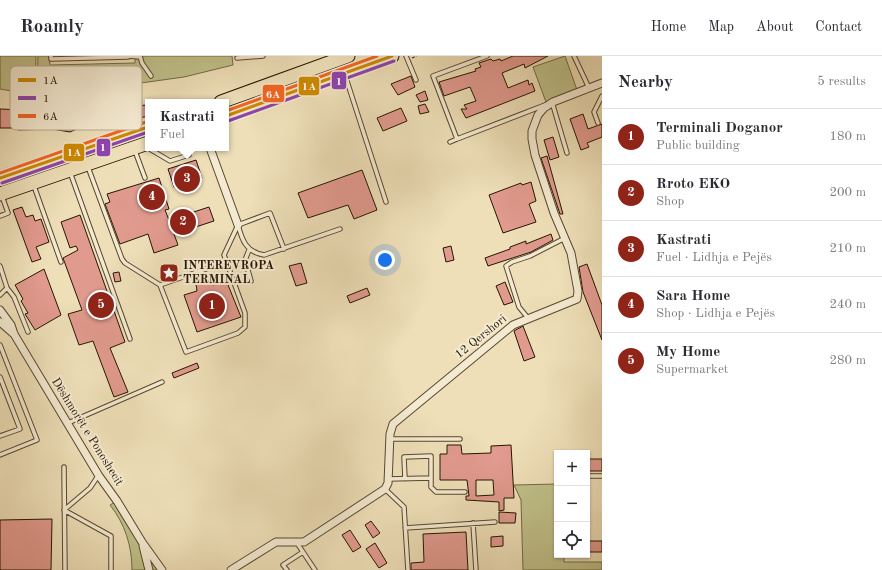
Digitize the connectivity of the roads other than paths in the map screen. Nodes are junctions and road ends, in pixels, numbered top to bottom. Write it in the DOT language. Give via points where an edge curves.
graph roads {
  1 [pos="51,56"];
  2 [pos="263,56"];
  3 [pos="348,56"];
  4 [pos="392,56"];
  5 [pos="406,56"];
  6 [pos="487,56"];
  7 [pos="574,56"];
  8 [pos="128,57"];
  9 [pos="140,57"];
  10 [pos="237,58"];
  11 [pos="344,73"];
  12 [pos="152,76"];
  13 [pos="416,80"];
  14 [pos="602,83"];
  15 [pos="589,88"];
  16 [pos="602,96"];
  17 [pos="229,99"];
  18 [pos="553,102"];
  19 [pos="229,115"];
  20 [pos="598,123"];
  21 [pos="139,130"];
  22 [pos="457,139"];
  23 [pos="450,142"];
  24 [pos="144,147"];
  25 [pos="151,151"];
  26 [pos="190,151"];
  27 [pos="211,151"];
  28 [pos="567,153"];
  29 [pos="87,164"];
  30 [pos="70,170"];
  31 [pos="0,178"];
  32 [pos="145,178"];
  33 [pos="32,183"];
  34 [pos="1,193"];
  35 [pos="386,202"];
  36 [pos="0,216"];
  37 [pos="238,225"];
  38 [pos="340,229"];
  39 [pos="565,238"];
  40 [pos="284,249"];
  41 [pos="249,250"];
  42 [pos="224,255"];
  43 [pos="61,262"];
  44 [pos="226,262"];
  45 [pos="220,264"];
  46 [pos="0,266"];
  47 [pos="251,281"];
  48 [pos="160,284"];
  49 [pos="7,288"];
  50 [pos="0,295"];
  51 [pos="0,310"];
  52 [pos="528,318"];
  53 [pos="2,322"];
  54 [pos="28,332"];
  55 [pos="130,339"];
  56 [pos="0,345"];
  57 [pos="0,377"];
  58 [pos="162,382"];
  59 [pos="68,423"];
  60 [pos="0,436"];
  61 [pos="390,439"];
  62 [pos="460,439"];
  63 [pos="0,455"];
  64 [pos="64,467"];
  65 [pos="98,476"];
  66 [pos="590,476"];
  67 [pos="602,476"];
  68 [pos="431,478"];
  69 [pos="388,479"];
  70 [pos="405,479"];
  71 [pos="385,489"];
  72 [pos="466,492"];
  73 [pos="64,510"];
  74 [pos="495,522"];
  75 [pos="473,523"];
  76 [pos="406,528"];
  77 [pos="142,542"];
  78 [pos="297,543"];
  79 [pos="303,552"];
  80 [pos="159,567"];
  81 [pos="65,570"];
  82 [pos="111,570"];
  83 [pos="149,570"];
  84 [pos="231,570"];
  85 [pos="286,570"];
  86 [pos="315,570"];
  87 [pos="408,570"];
  88 [pos="476,570"];
  1 -- 8 [label="lane" via="51,59"];
  2 -- 10 [label="lane"];
  3 -- 17 [label="highway"];
  4 -- 11 [label="highway"];
  5 -- 13 [label="lane"];
  6 -- 22 [label="lane" via="433,76"];
  7 -- 15 [label="lane"];
  8 -- 9 [label="lane"];
  9 -- 12 [label="lane" via="142,64"];
  11 -- 19 [label="highway"];
  11 -- 35 [label="lane"];
  14 -- 15 [label="street, 12 Qershori"];
  15 -- 18 [label="street, 12 Qershori"];
  16 -- 20 [label="lane" via="594,112"];
  18 -- 22 [label="lane"];
  18 -- 28 [label="lane"];
  18 -- 39 [label="street, 12 Qershori" via="544,108 534,122 532,139 554,213"];
  21 -- 31 [label="highway"];
  22 -- 23 [label="lane"];
  24 -- 29 [label="highway"];
  24 -- 32 [label="lane"];
  25 -- 26 [label="lane" via="170,161 189,155"];
  27 -- 37 [label="street"];
  29 -- 30 [label="highway"];
  29 -- 48 [label="lane" via="122,259"];
  30 -- 33 [label="highway"];
  30 -- 55 [label="lane"];
  33 -- 34 [label="highway"];
  33 -- 43 [label="lane"];
  34 -- 36 [label="lane" via="8,213"];
  37 -- 40 [label="lane" via="270,213"];
  37 -- 41 [label="lane"];
  37 -- 42 [label="lane"];
  38 -- 40 [label="lane"];
  39 -- 52 [label="street, 12 Qershori" via="574,262 578,299"];
  39 -- 52 [label="lane" via="506,266 519,307"];
  40 -- 41 [label="lane" via="264,255"];
  41 -- 47 [label="lane" via="245,260"];
  42 -- 44 [label="lane"];
  42 -- 45 [label="lane"];
  44 -- 45 [label="lane"];
  44 -- 48 [label="lane" via="245,313 245,327 238,333 186,352"];
  45 -- 48 [label="lane"];
  46 -- 49 [label="lane"];
  49 -- 50 [label="lane"];
  49 -- 54 [label="lane" via="14,297"];
  51 -- 53 [label="street, Dëshmorët e Ponoshecit"];
  52 -- 61 [label="street, 12 Qershori" via="513,325 401,417 391,429"];
  53 -- 59 [label="street, Dëshmorët e Ponoshecit" via="14,334"];
  56 -- 63 [label="lane" via="37,440"];
  57 -- 60 [label="lane" via="20,429"];
  58 -- 59 [label="lane"];
  59 -- 65 [label="street, Dëshmorët e Ponoshecit"];
  61 -- 62 [label="lane"];
  61 -- 69 [label="street, 12 Qershori"];
  64 -- 73 [label="lane"];
  65 -- 73 [label="lane" via="90,488"];
  65 -- 77 [label="street, Dëshmorët e Ponoshecit"];
  66 -- 67 [label="lane"];
  68 -- 70 [label="lane"];
  68 -- 70 [label="lane" via="431,456 424,456 404,457"];
  68 -- 72 [label="lane" via="431,487 436,492"];
  69 -- 70 [label="lane"];
  69 -- 71 [label="street, 12 Qershori"];
  71 -- 76 [label="lane" via="404,507"];
  71 -- 78 [label="street" via="307,541"];
  73 -- 81 [label="lane"];
  73 -- 82 [label="lane" via="111,536"];
  74 -- 75 [label="lane"];
  75 -- 76 [label="lane"];
  75 -- 88 [label="lane"];
  76 -- 87 [label="lane"];
  77 -- 80 [label="street, Dëshmorët e Ponoshecit"];
  77 -- 83 [label="street, Dëshmorët e Ponoshecit"];
  78 -- 79 [label="lane"];
  78 -- 84 [label="street" via="276,542"];
  79 -- 85 [label="lane" via="283,565"];
  79 -- 86 [label="lane"];
}
